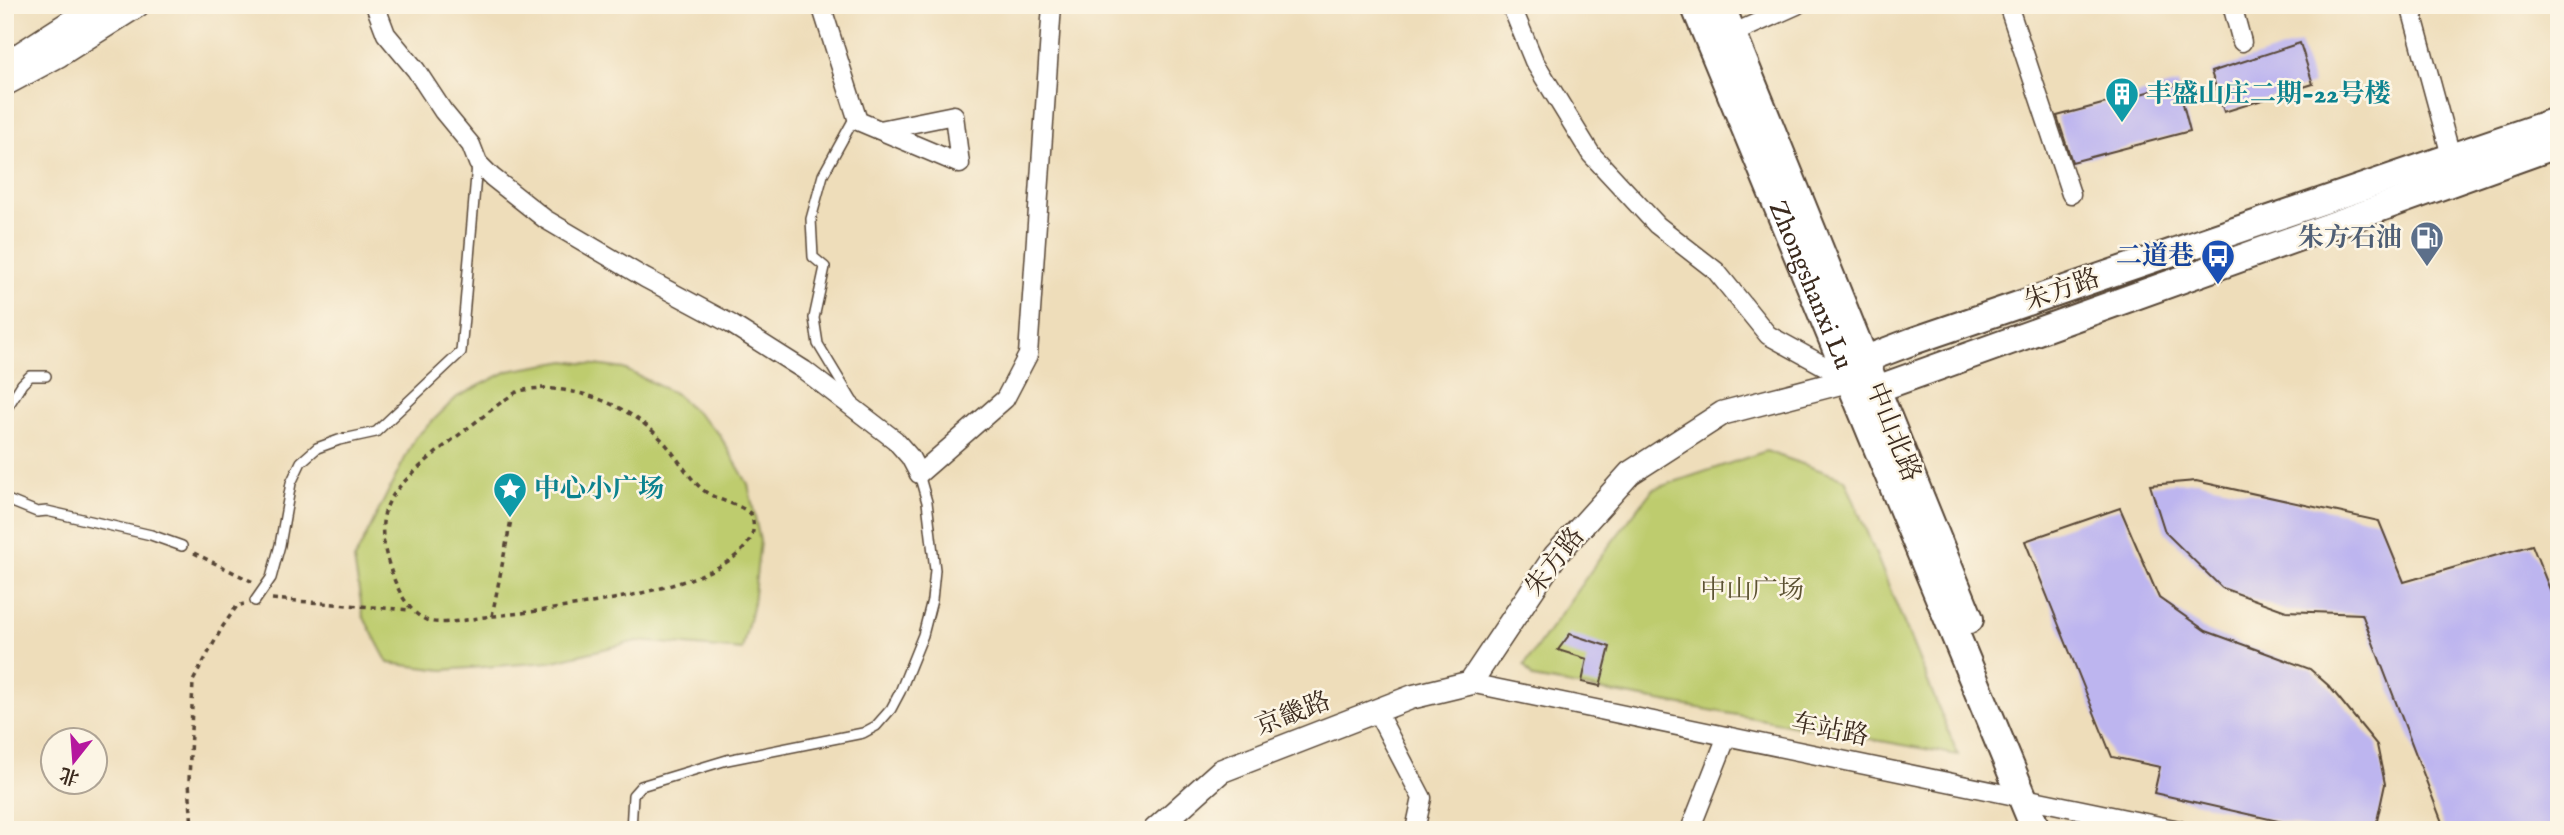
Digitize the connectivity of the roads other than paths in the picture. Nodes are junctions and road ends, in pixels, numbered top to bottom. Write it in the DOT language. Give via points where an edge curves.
graph roads {
  1 [pos="97,5"];
  2 [pos="138,5"];
  3 [pos="375,5"];
  4 [pos="821,5"];
  5 [pos="1052,5"];
  6 [pos="1511,5"];
  7 [pos="1695,5"];
  8 [pos="1720,5"];
  9 [pos="1797,5"];
  10 [pos="2008,5"];
  11 [pos="2232,5"];
  12 [pos="2410,5"];
  13 [pos="1732,34"];
  14 [pos="2242,42"];
  15 [pos="5,64"];
  16 [pos="5,85"];
  17 [pos="856,116"];
  18 [pos="2559,120"];
  19 [pos="880,130"];
  20 [pos="2559,144"];
  21 [pos="478,163"];
  22 [pos="2455,169"];
  23 [pos="2071,194"];
  24 [pos="46,376"];
  25 [pos="1858,378"];
  26 [pos="858,410"];
  27 [pos="5,411"];
  28 [pos="919,474"];
  29 [pos="5,499"];
  30 [pos="182,546"];
  31 [pos="1925,564"];
  32 [pos="255,601"];
  33 [pos="1470,683"];
  34 [pos="1377,712"];
  35 [pos="1727,736"];
  36 [pos="2033,798"];
  37 [pos="631,830"];
  38 [pos="1155,830"];
  39 [pos="1415,830"];
  40 [pos="1690,830"];
  41 [pos="2036,830"];
  42 [pos="2056,830"];
  43 [pos="2179,830"];
  1 -- 15 [label="street"];
  2 -- 16 [label="street"];
  3 -- 21 [label="street" via="386,34 471,145"];
  4 -- 17 [label="street"];
  5 -- 28 [label="street" via="1028,355 1005,399"];
  6 -- 25 [label="street" via="1534,61 1591,154 1657,225 1716,271 1768,335"];
  7 -- 25 [label="main road, Zhongshanxi Lu"];
  8 -- 13 [label="main road"];
  9 -- 13 [label="street"];
  10 -- 23 [label="street"];
  11 -- 14 [label="street"];
  12 -- 22 [label="street"];
  13 -- 25 [label="main road, 中山北路"];
  17 -- 19 [label="street"];
  17 -- 26 [label="lane" via="822,174 811,219 813,257 825,267 814,318 818,344"];
  18 -- 22 [label="main road, 朱方路"];
  20 -- 22 [label="main road, 朱方路"];
  21 -- 26 [label="street" via="545,219 731,324"];
  21 -- 32 [label="lane" via="461,352 376,432 317,448 302,462 291,483 271,578"];
  22 -- 25 [label="main road, 朱方路"];
  24 -- 27 [label="lane" via="30,376"];
  25 -- 31 [label="main road, Zhongshanxi Lu"];
  25 -- 33 [label="street, 朱方路" via="1723,413 1629,473 1555,556"];
  25 -- 36 [label="main road, 中山北路"];
  26 -- 28 [label="street" via="895,440"];
  28 -- 37 [label="lane" via="935,570 933,590 923,635 891,709 863,733 727,760 641,786 633,796"];
  29 -- 30 [label="lane" via="37,512 138,532"];
  31 -- 36 [label="main road, 中山北路"];
  33 -- 34 [label="street, 京畿路" via="1412,697"];
  33 -- 35 [label="street, 车站路"];
  34 -- 38 [label="street, 京畿路" via="1221,771"];
  34 -- 39 [label="street" via="1422,797"];
  35 -- 36 [label="street, 车站路"];
  35 -- 40 [label="street"];
  36 -- 41 [label="main road, 中山北路"];
  36 -- 42 [label="main road, 中山北路"];
  36 -- 43 [label="street, 车站路"];
}
